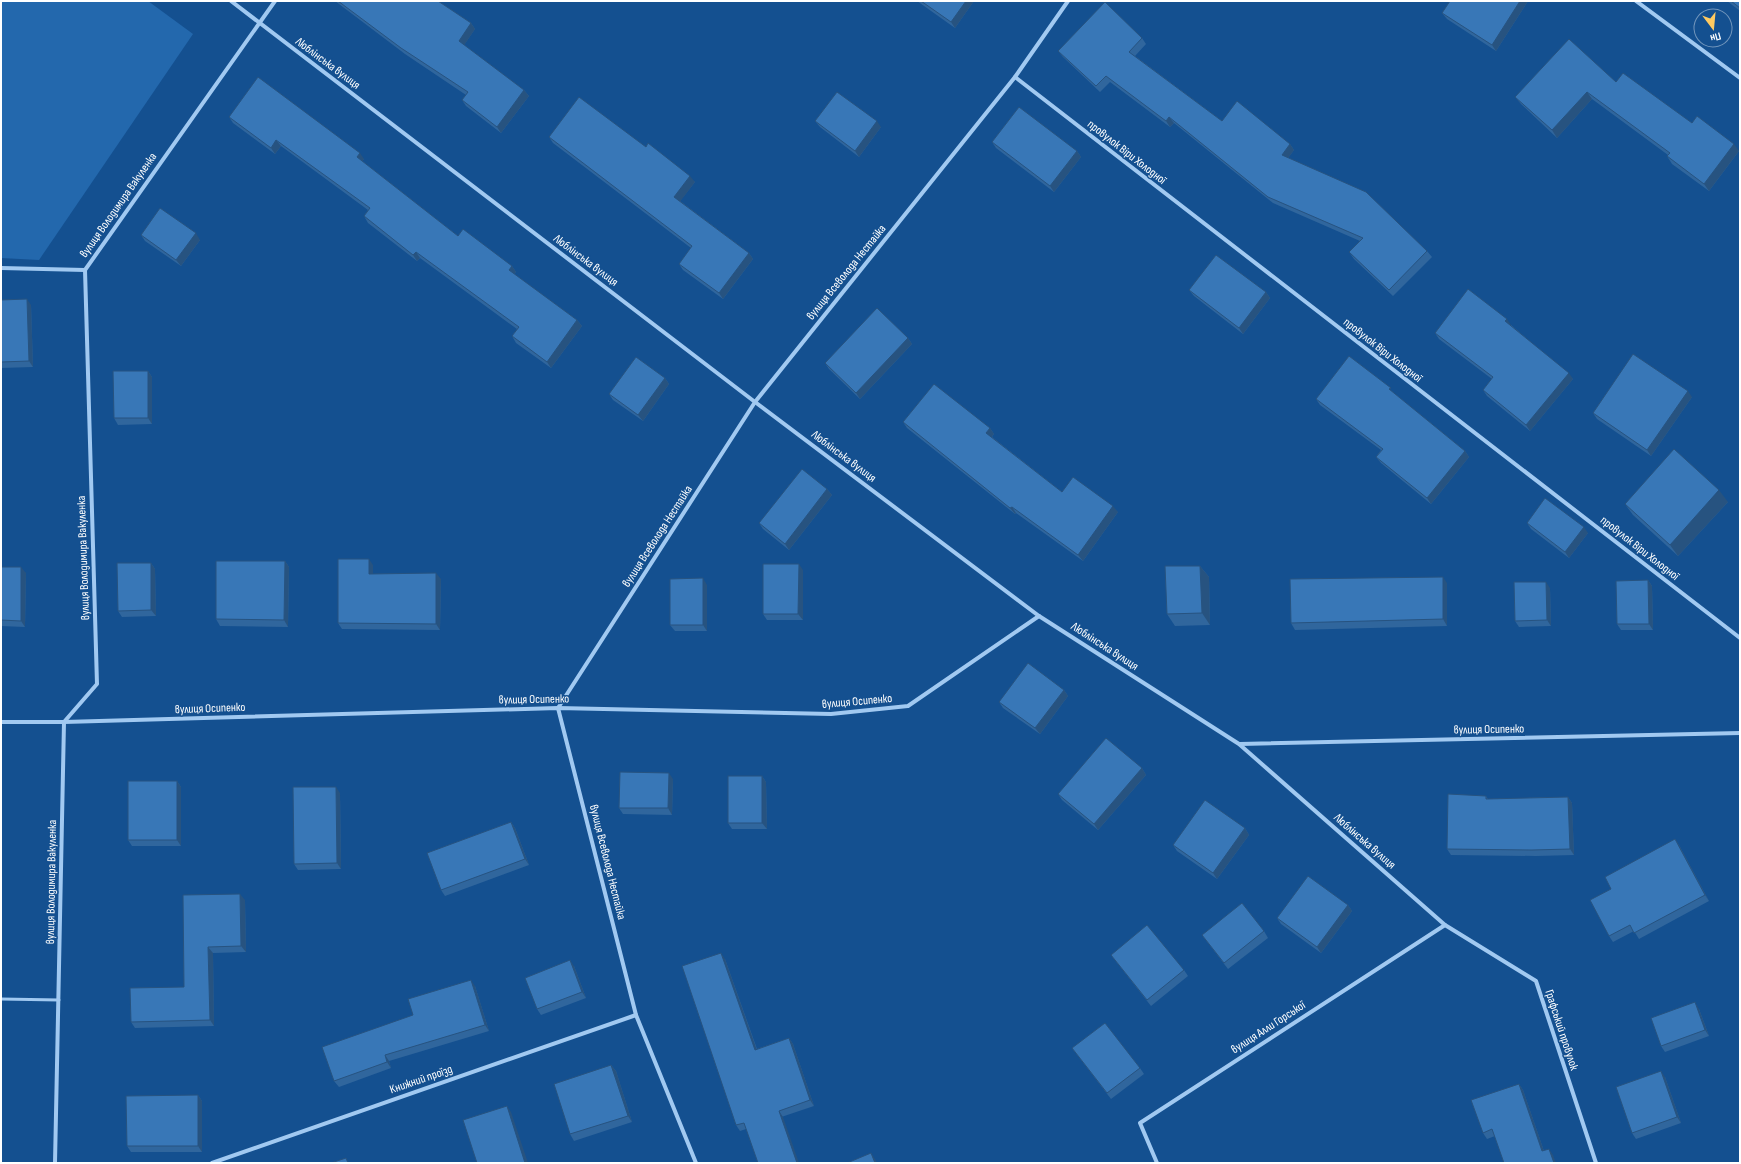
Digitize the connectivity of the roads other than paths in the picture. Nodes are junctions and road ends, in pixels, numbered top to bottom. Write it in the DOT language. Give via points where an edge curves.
graph roads {
  1 [pos="230,1"];
  2 [pos="275,1"];
  3 [pos="1068,1"];
  4 [pos="1636,1"];
  5 [pos="259,22"];
  6 [pos="1014,77"];
  7 [pos="1740,78"];
  8 [pos="1,268"];
  9 [pos="85,270"];
  10 [pos="755,402"];
  11 [pos="1039,616"];
  12 [pos="1740,638"];
  13 [pos="558,708"];
  14 [pos="1,722"];
  15 [pos="64,722"];
  16 [pos="1740,733"];
  17 [pos="1239,744"];
  18 [pos="1445,925"];
  19 [pos="1,999"];
  20 [pos="59,1000"];
  21 [pos="636,1015"];
  22 [pos="55,1163"];
  23 [pos="212,1163"];
  24 [pos="696,1163"];
  25 [pos="1157,1163"];
  26 [pos="1596,1163"];
  1 -- 5 [label="street, Люблінська вулиця"];
  2 -- 5 [label="street, вулиця Володимира Вакуленка"];
  3 -- 6 [label="street, вулиця Всеволода Нестайка"];
  4 -- 7 [label="street"];
  5 -- 9 [label="street, вулиця Володимира Вакуленка"];
  5 -- 10 [label="street, Люблінська вулиця"];
  6 -- 10 [label="street, вулиця Всеволода Нестайка"];
  6 -- 12 [label="street, провулок Віри Холодної"];
  8 -- 9 [label="street"];
  9 -- 15 [label="street, вулиця Володимира Вакуленка" via="97,684"];
  10 -- 11 [label="street, Люблінська вулиця"];
  10 -- 13 [label="street, вулиця Всеволода Нестайка"];
  11 -- 13 [label="street, вулиця Осипенко" via="908,706 831,714"];
  11 -- 17 [label="street, Люблінська вулиця"];
  13 -- 15 [label="street, вулиця Осипенко"];
  13 -- 21 [label="street, вулиця Всеволода Нестайка"];
  14 -- 15 [label="street, вулиця Осипенко"];
  15 -- 20 [label="street, вулиця Володимира Вакуленка"];
  16 -- 17 [label="street, вулиця Осипенко"];
  17 -- 18 [label="street, Люблінська вулиця"];
  18 -- 25 [label="street, вулиця Алли Горської" via="1140,1123"];
  18 -- 26 [label="street, Графський провулок" via="1536,981"];
  19 -- 20 [label="lane"];
  20 -- 22 [label="street, вулиця Володимира Вакуленка"];
  21 -- 23 [label="street, Книжний проїзд"];
  21 -- 24 [label="street, вулиця Всеволода Нестайка"];
}
